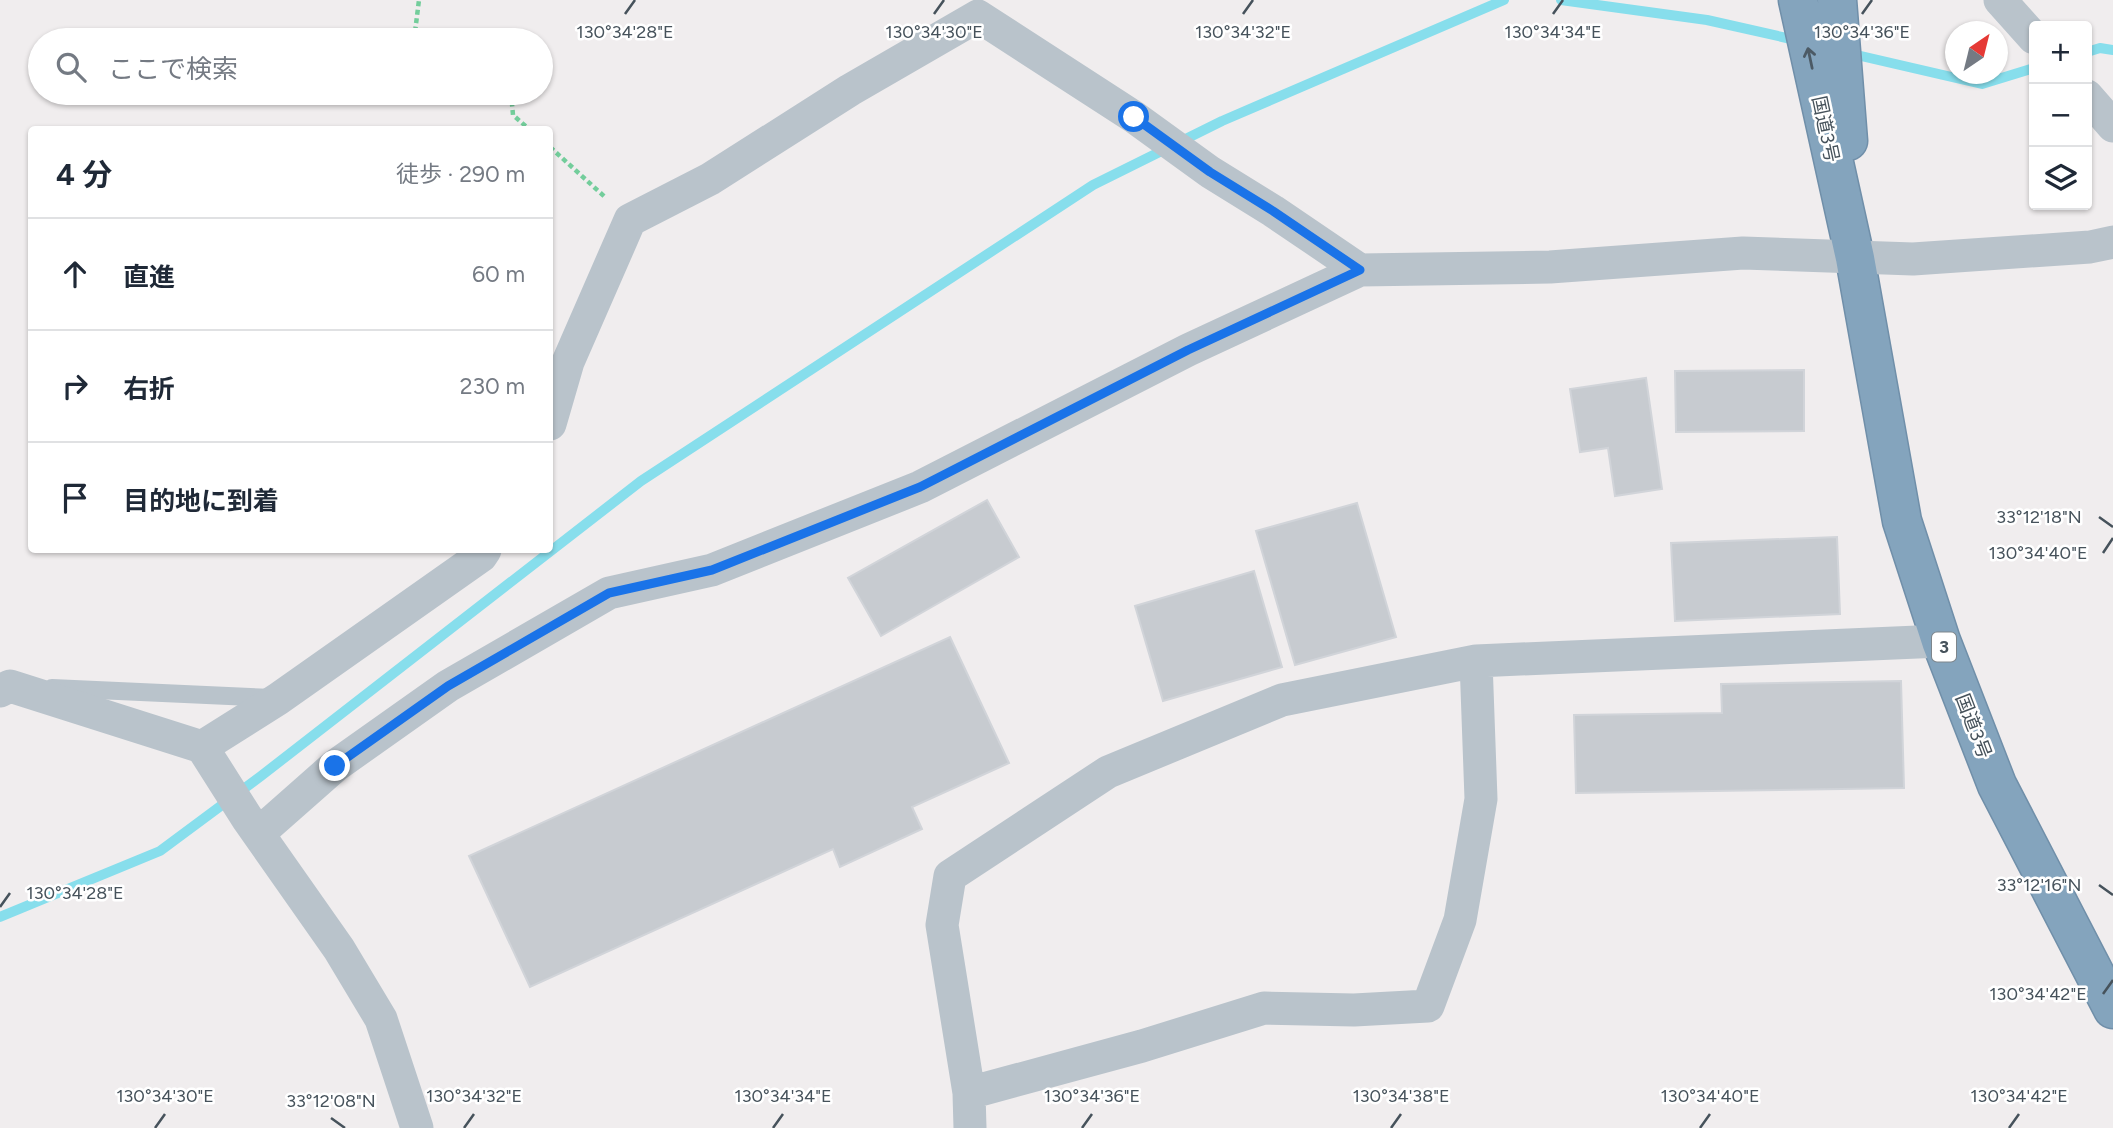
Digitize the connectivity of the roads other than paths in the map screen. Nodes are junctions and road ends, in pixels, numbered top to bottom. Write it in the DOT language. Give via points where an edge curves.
graph roads {
  1 [pos="1798,0"];
  2 [pos="2000,0"];
  3 [pos="1837,1"];
  4 [pos="2029,32"];
  5 [pos="1835,118"];
  6 [pos="2113,242"];
  7 [pos="1854,258"];
  8 [pos="1360,270"];
  9 [pos="553,414"];
  10 [pos="483,553"];
  11 [pos="1941,641"];
  12 [pos="1476,661"];
  13 [pos="3,686"];
  14 [pos="278,699"];
  15 [pos="208,757"];
  16 [pos="253,825"];
  17 [pos="2113,1009"];
  18 [pos="969,1093"];
  19 [pos="417,1128"];
  20 [pos="970,1128"];
  5 -- 1 [label="highway, 国道3号 / 3, one-way"];
  2 -- 4 [label="street"];
  3 -- 5 [label="highway, 国道3号 / 3"];
  5 -- 7 [label="highway, 国道3号 / 3"];
  6 -- 7 [label="street" via="1941,257"];
  7 -- 8 [label="street" via="1743,253 1550,267"];
  7 -- 11 [label="highway, 国道3号 / 3" via="1902,522"];
  8 -- 9 [label="street" via="978,16 710,179 630,220 568,362"];
  8 -- 16 [label="street" via="1188,350 920,487 712,570 609,593 448,686"];
  10 -- 14 [label="street"];
  11 -- 12 [label="street"];
  11 -- 17 [label="highway, 国道3号 / 3" via="1997,785"];
  12 -- 18 [label="street" via="1282,699 1108,772 950,876 942,925"];
  12 -- 18 [label="street" via="1481,799 1460,920 1428,1006 1264,1008"];
  13 -- 14 [label="lane"];
  13 -- 15 [label="street"];
  14 -- 15 [label="street"];
  15 -- 16 [label="street"];
  16 -- 19 [label="street" via="381,1019"];
  18 -- 20 [label="street"];
}
